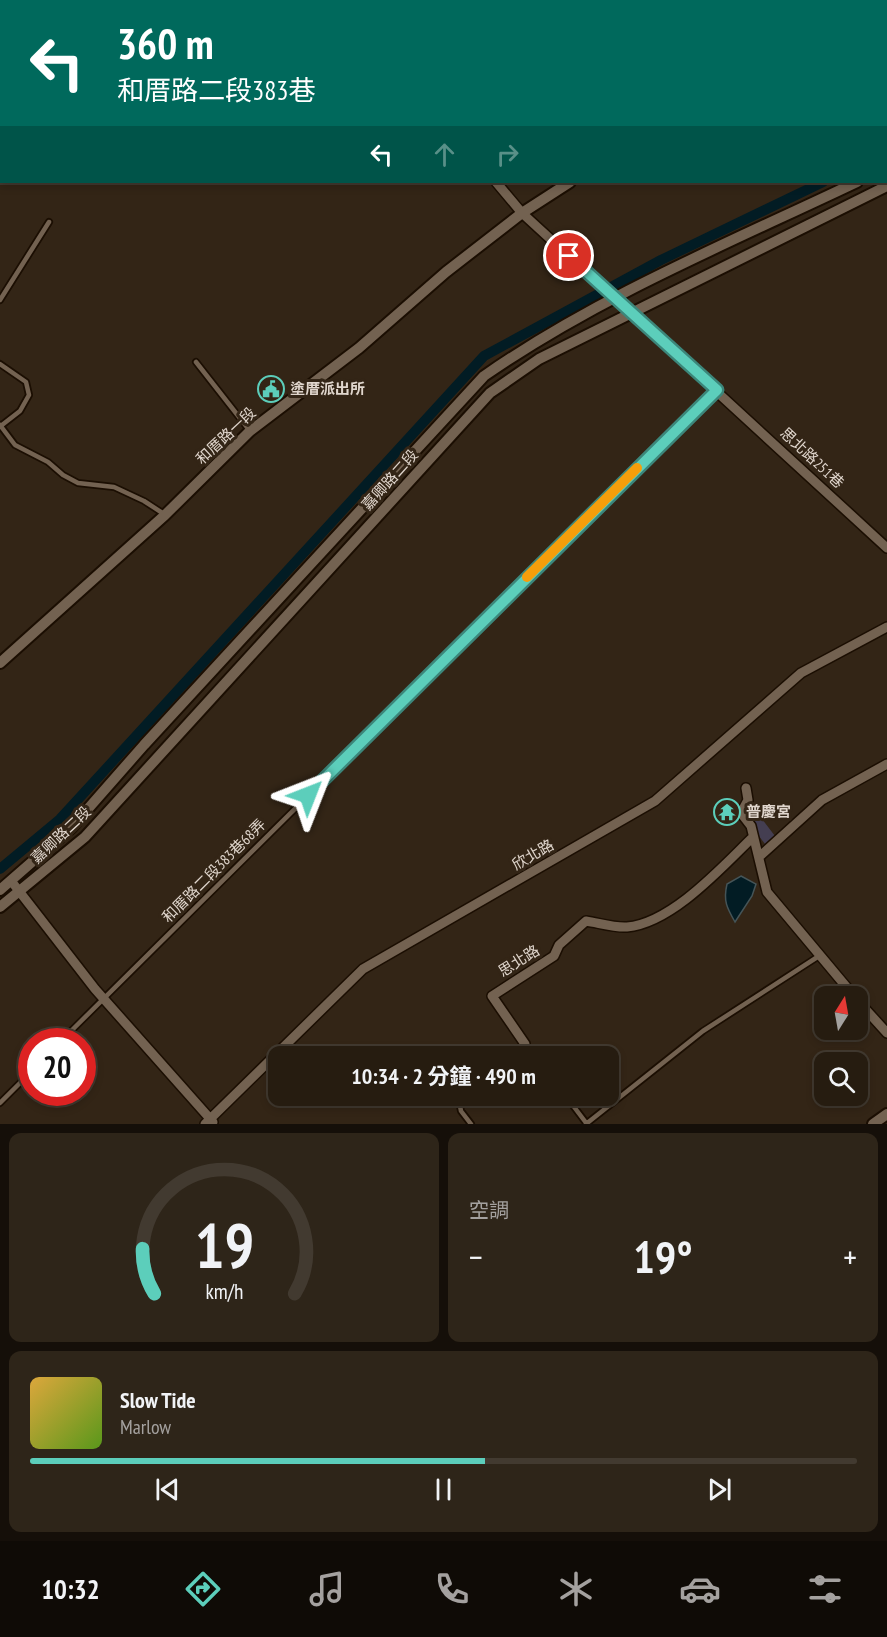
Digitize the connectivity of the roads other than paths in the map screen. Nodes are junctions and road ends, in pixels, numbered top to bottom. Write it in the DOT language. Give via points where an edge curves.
graph roads {
  1 [pos="497,183"];
  2 [pos="568,183"];
  3 [pos="856,183"];
  4 [pos="887,186"];
  5 [pos="522,213"];
  6 [pos="49,222"];
  7 [pos="613,295"];
  8 [pos="0,300"];
  9 [pos="632,312"];
  10 [pos="196,362"];
  11 [pos="0,364"];
  12 [pos="717,390"];
  13 [pos="1,425"];
  14 [pos="250,431"];
  15 [pos="165,515"];
  16 [pos="887,548"];
  17 [pos="887,627"];
  18 [pos="0,663"];
  19 [pos="887,765"];
  20 [pos="746,788"];
  21 [pos="753,837"];
  22 [pos="759,857"];
  23 [pos="12,882"];
  24 [pos="0,890"];
  25 [pos="20,893"];
  26 [pos="0,907"];
  27 [pos="819,956"];
  28 [pos="845,986"];
  29 [pos="104,997"];
  30 [pos="868,1012"];
  31 [pos="74,1028"];
  32 [pos="887,1034"];
  33 [pos="525,1044"];
  34 [pos="523,1046"];
  35 [pos="18,1085"];
  36 [pos="0,1103"];
  37 [pos="460,1106"];
  38 [pos="573,1106"];
  39 [pos="887,1114"];
  40 [pos="210,1122"];
  41 [pos="471,1124"];
  42 [pos="587,1124"];
  43 [pos="873,1124"];
  1 -- 5 [label="street, 思北路251巷"];
  2 -- 5 [label="street, 和厝路一段"];
  3 -- 7 [label="street, 嘉卿路二段"];
  4 -- 9 [label="street, 嘉卿路二段"];
  5 -- 7 [label="street, 思北路251巷"];
  5 -- 14 [label="street, 和厝路一段" via="446,272 359,348"];
  6 -- 8 [label="lane"];
  7 -- 9 [label="street, 思北路251巷"];
  7 -- 23 [label="street, 嘉卿路二段" via="484,376 72,827"];
  9 -- 12 [label="street, 思北路251巷"];
  9 -- 25 [label="street, 嘉卿路二段" via="539,359 490,393 85,837"];
  10 -- 14 [label="lane"];
  11 -- 13 [label="lane" via="26,382 29,395 20,411"];
  12 -- 16 [label="street, 思北路251巷"];
  12 -- 29 [label="lane, 和厝路二段383巷68弄"];
  13 -- 15 [label="lane" via="15,445 48,462 63,475 78,483 114,487"];
  14 -- 15 [label="street, 和厝路一段"];
  15 -- 18 [label="street, 和厝路一段"];
  17 -- 40 [label="street, 欣北路" via="801,673 655,801 363,969"];
  19 -- 22 [label="street" via="822,801"];
  20 -- 21 [label="street" via="748,800 741,813 751,826"];
  21 -- 22 [label="street"];
  21 -- 33 [label="street, 思北路" via="666,912 626,927 586,921 559,945 555,956 492,996"];
  22 -- 27 [label="street" via="767,892"];
  23 -- 24 [label="street, 嘉卿路二段"];
  23 -- 25 [label="street"];
  25 -- 26 [label="street, 嘉卿路二段"];
  25 -- 29 [label="street"];
  27 -- 28 [label="street"];
  27 -- 42 [label="lane" via="703,1031"];
  29 -- 31 [label="lane, 和厝路二段383巷68弄"];
  29 -- 40 [label="street"];
  30 -- 32 [label="street"];
  33 -- 34 [label="lane"];
  35 -- 36 [label="lane"];
  37 -- 41 [label="lane"];
  38 -- 42 [label="lane"];
  39 -- 43 [label="street"];
}
